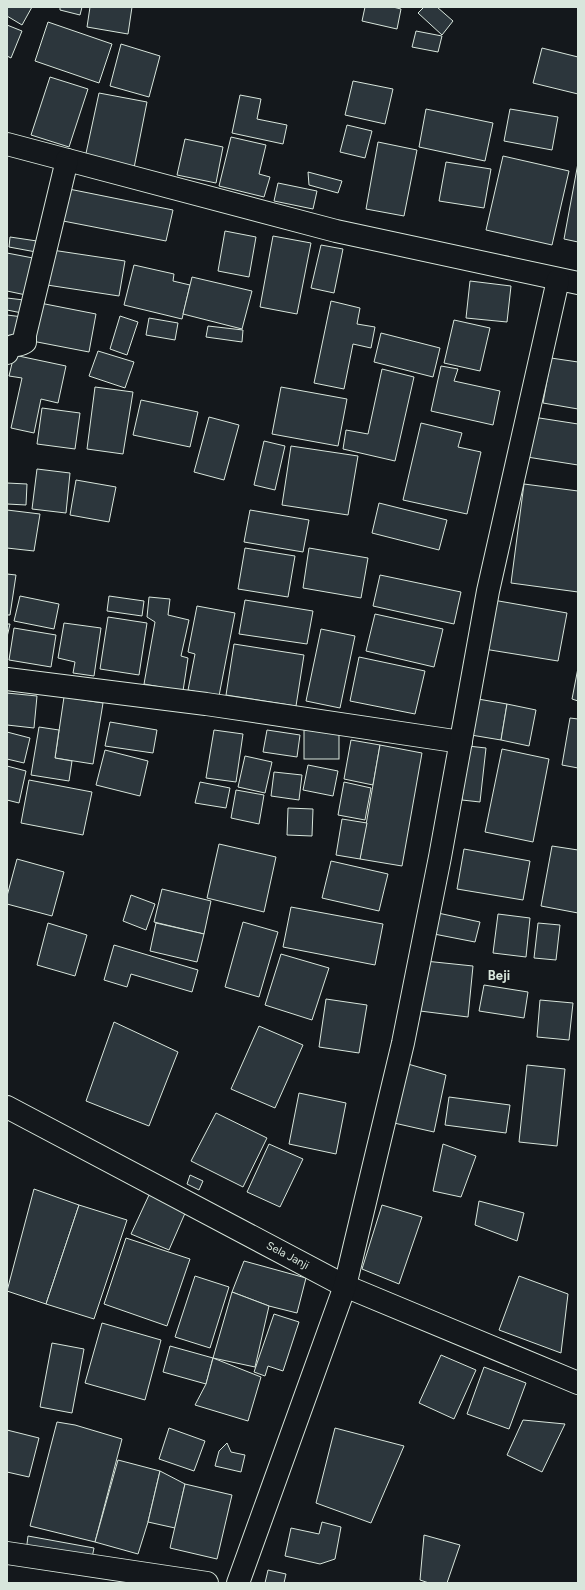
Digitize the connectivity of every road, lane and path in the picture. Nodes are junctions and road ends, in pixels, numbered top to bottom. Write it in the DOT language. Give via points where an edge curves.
graph roads {
  1 [pos="7,144"];
  2 [pos="66,160"];
  3 [pos="568,282"];
  4 [pos="7,353"];
  5 [pos="7,679"];
  6 [pos="461,742"];
  7 [pos="7,1107"];
  8 [pos="345,1286"];
  9 [pos="578,1383"];
  10 [pos="7,1554"];
  11 [pos="207,1583"];
  12 [pos="238,1583"];
  1 -- 2 [label="street"];
  2 -- 3 [label="street" via="336,231"];
  2 -- 4 [label="street" via="25,342 12,346"];
  3 -- 6 [label="street" via="488,591"];
  5 -- 6 [label="street" via="206,704"];
  6 -- 8 [label="street" via="403,1043"];
  7 -- 8 [label="street, Sela Janji"];
  8 -- 9 [label="street, Sela Janji"];
  8 -- 12 [label="street"];
  10 -- 11 [label="street"];
}
